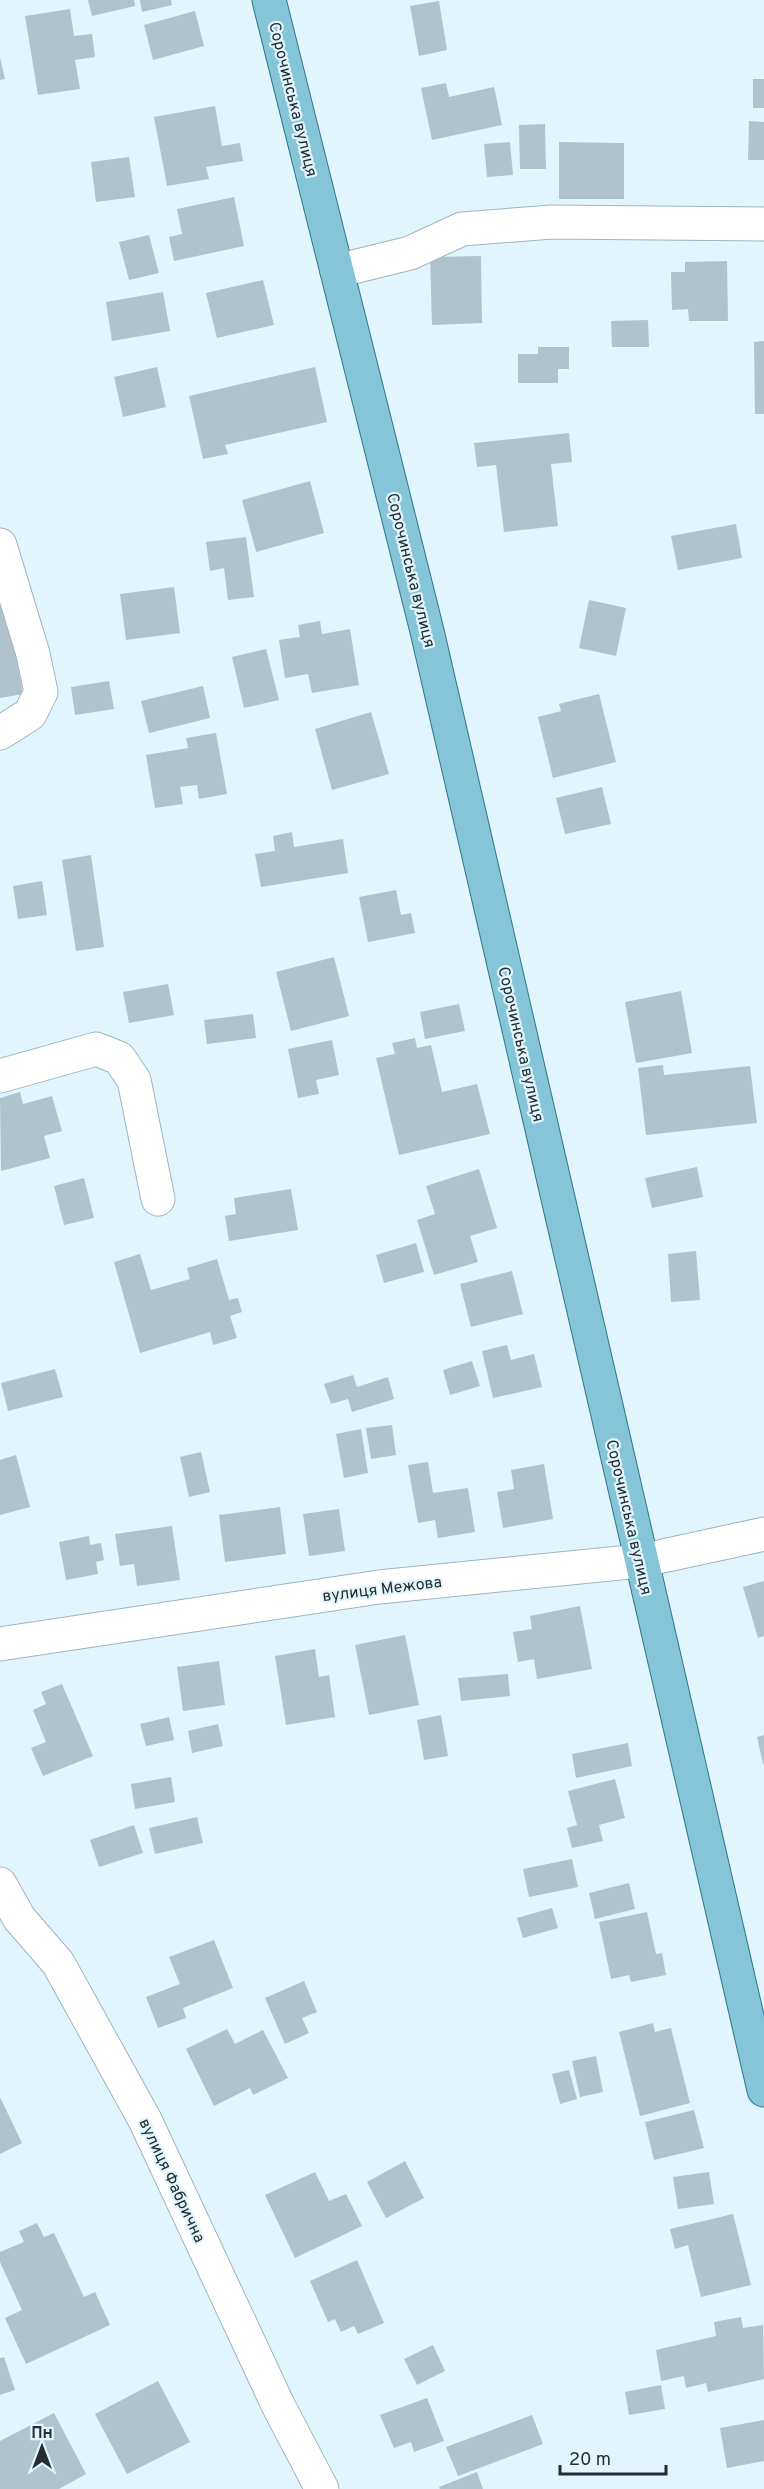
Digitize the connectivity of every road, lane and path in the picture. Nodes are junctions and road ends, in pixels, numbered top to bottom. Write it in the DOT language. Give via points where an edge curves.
graph roads {
  1 [pos="269,0"];
  2 [pos="764,224"];
  3 [pos="337,272"];
  4 [pos="0,545"];
  5 [pos="0,733"];
  6 [pos="0,1076"];
  7 [pos="158,1199"];
  8 [pos="764,1534"];
  9 [pos="640,1561"];
  10 [pos="0,1644"];
  11 [pos="0,1884"];
  12 [pos="764,2090"];
  13 [pos="322,2489"];
  1 -- 3 [label="main road, Сорочинська вулиця"];
  2 -- 3 [label="street" via="552,222 462,229 410,253"];
  3 -- 9 [label="main road, Сорочинська вулиця" via="427,631"];
  4 -- 5 [label="street" via="41,692 30,714"];
  6 -- 7 [label="street" via="96,1049 119,1058 134,1080"];
  8 -- 9 [label="street, вулиця Межова"];
  9 -- 10 [label="street, вулиця Межова" via="379,1587"];
  9 -- 12 [label="main road, Сорочинська вулиця"];
  11 -- 13 [label="street, вулиця Фабрична" via="19,1918 58,1963 145,2120 278,2405"];
}
